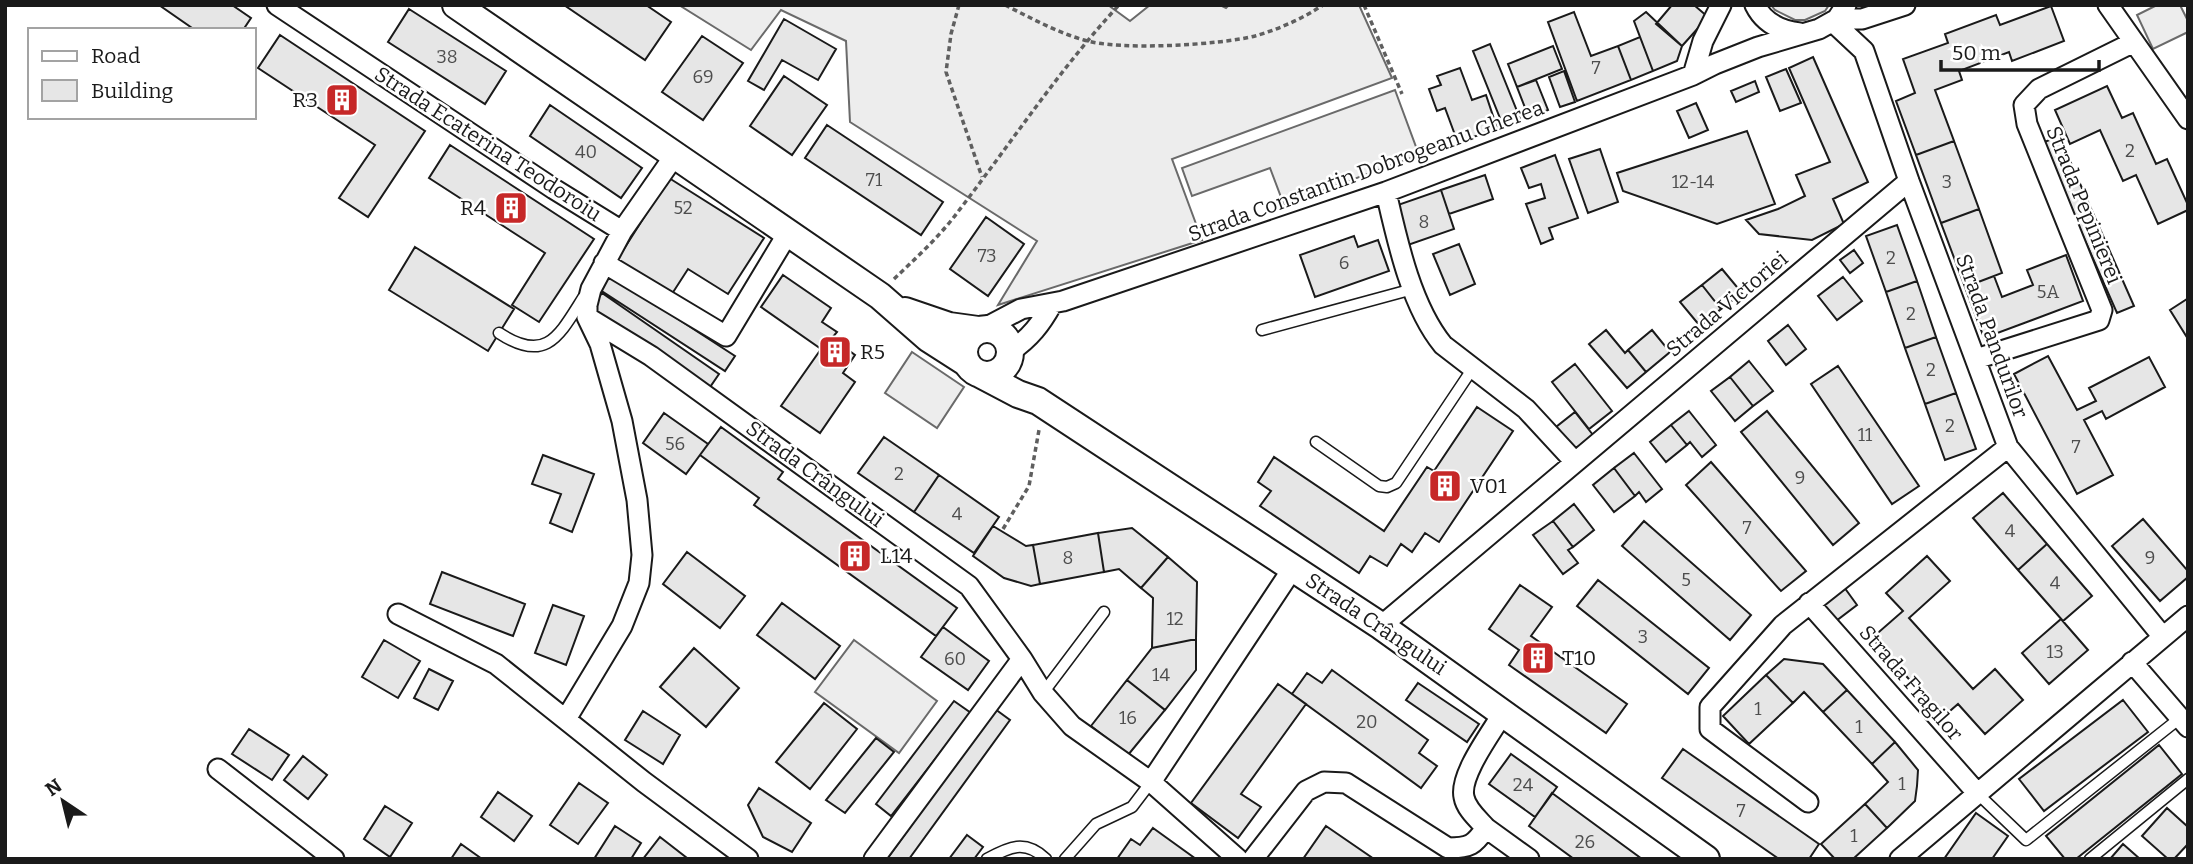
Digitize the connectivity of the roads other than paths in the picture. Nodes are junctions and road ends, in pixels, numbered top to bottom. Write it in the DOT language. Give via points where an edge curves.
graph roads {
  1 [pos="276,5"];
  2 [pos="456,5"];
  3 [pos="1721,5"];
  4 [pos="1755,5"];
  5 [pos="1905,5"];
  6 [pos="2108,5"];
  7 [pos="1839,15"];
  8 [pos="1805,33"];
  9 [pos="2134,42"];
  10 [pos="1693,75"];
  11 [pos="2188,119"];
  12 [pos="675,155"];
  13 [pos="1909,181"];
  14 [pos="1386,192"];
  15 [pos="622,231"];
  16 [pos="788,233"];
  17 [pos="604,263"];
  18 [pos="1413,289"];
  19 [pos="887,302"];
  20 [pos="1052,304"];
  21 [pos="587,317"];
  22 [pos="982,329"];
  23 [pos="1262,330"];
  24 [pos="499,333"];
  25 [pos="1010,355"];
  26 [pos="1976,359"];
  27 [pos="973,368"];
  28 [pos="1474,368"];
  29 [pos="1044,405"];
  30 [pos="1316,442"];
  31 [pos="2008,447"];
  32 [pos="1574,462"];
  33 [pos="1293,568"];
  34 [pos="1809,603"];
  35 [pos="1104,612"];
  36 [pos="398,614"];
  37 [pos="2188,616"];
  38 [pos="1381,625"];
  39 [pos="2163,637"];
  40 [pos="1022,659"];
  41 [pos="2132,662"];
  42 [pos="1043,693"];
  43 [pos="1503,713"];
  44 [pos="566,719"];
  45 [pos="2184,723"];
  46 [pos="218,769"];
  47 [pos="2188,779"];
  48 [pos="1152,782"];
  49 [pos="1978,794"];
  50 [pos="1808,802"];
  51 [pos="1486,828"];
  52 [pos="334,859"];
  53 [pos="748,859"];
  54 [pos="874,859"];
  55 [pos="987,859"];
  56 [pos="1046,859"];
  57 [pos="1065,859"];
  58 [pos="1238,859"];
  59 [pos="1254,859"];
  60 [pos="1529,859"];
  61 [pos="1706,859"];
  62 [pos="1900,859"];
  63 [pos="2090,859"];
  1 -- 15 [label="street, Strada Ecaterina Teodoroiu"];
  2 -- 12 [label="main road"];
  3 -- 10 [label="street"];
  4 -- 8 [label="street" via="1769,23 1786,32"];
  5 -- 7 [label="street" via="1862,19"];
  6 -- 9 [label="street"];
  7 -- 8 [label="street, Strada Constantin Dobrogeanu Gherea"];
  7 -- 13 [label="street, Strada Pandurilor" via="1864,51"];
  8 -- 10 [label="street, Strada Constantin Dobrogeanu Gherea"];
  9 -- 11 [label="street"];
  9 -- 26 [label="street, Strada Pepinierei" via="2039,89 2024,105 2027,124 2102,310 2099,320"];
  10 -- 14 [label="street, Strada Constantin Dobrogeanu Gherea"];
  12 -- 15 [label="street, Strada Ecaterina Teodoroiu"];
  12 -- 16 [label="main road"];
  13 -- 26 [label="street, Strada Pandurilor"];
  13 -- 32 [label="street, Strada Victoriei"];
  14 -- 18 [label="street"];
  14 -- 20 [label="street, Strada Constantin Dobrogeanu Gherea"];
  15 -- 17 [label="street"];
  16 -- 17 [label="street" via="726,336"];
  16 -- 19 [label="main road"];
  17 -- 21 [label="street" via="591,289"];
  17 -- 24 [label="lane" via="560,334 545,344 521,346"];
  18 -- 23 [label="lane"];
  18 -- 28 [label="street" via="1435,335"];
  19 -- 22 [label="main road" via="949,326"];
  19 -- 27 [label="main road" via="928,338"];
  20 -- 22 [label="street, Strada Constantin Dobrogeanu Gherea" via="1021,309"];
  20 -- 25 [label="street" via="1028,340"];
  21 -- 40 [label="street, Strada Crângului" via="651,356 969,586"];
  21 -- 44 [label="street" via="600,344 622,421 642,555 639,583 622,626"];
  22 -- 25 [label="main road" via="998,330 1007,339"];
  22 -- 27 [label="main road" via="972,333 965,344 964,357"];
  25 -- 27 [label="main road" via="995,374"];
  25 -- 29 [label="main road, Strada Crângului"];
  26 -- 31 [label="street, Strada Pandurilor"];
  27 -- 29 [label="main road, Strada Crângului"];
  28 -- 30 [label="lane" via="1396,483 1378,486"];
  28 -- 32 [label="street" via="1525,409"];
  29 -- 33 [label="main road, Strada Crângului"];
  31 -- 34 [label="street"];
  31 -- 39 [label="street, Strada Pandurilor"];
  32 -- 38 [label="street, Strada Victoriei"];
  33 -- 38 [label="main road, Strada Crângului"];
  33 -- 48 [label="street"];
  34 -- 49 [label="street, Strada Fragilor"];
  34 -- 50 [label="street" via="1783,625 1710,708 1710,729"];
  35 -- 42 [label="lane"];
  36 -- 44 [label="street" via="496,664"];
  37 -- 39 [label="street"];
  38 -- 43 [label="main road, Strada Crângului"];
  39 -- 41 [label="street"];
  40 -- 42 [label="street, Strada Crângului"];
  40 -- 54 [label="street"];
  41 -- 45 [label="street"];
  41 -- 49 [label="street"];
  42 -- 48 [label="street, Strada Crângului" via="1072,726"];
  43 -- 51 [label="street" via="1467,773 1463,795"];
  43 -- 61 [label="main road, Strada Crângului"];
  44 -- 53 [label="street"];
  45 -- 49 [label="lane" via="2026,840"];
  46 -- 52 [label="street"];
  47 -- 63 [label="lane"];
  48 -- 57 [label="lane" via="1132,807 1096,824"];
  48 -- 58 [label="street, Strada Crângului"];
  49 -- 62 [label="street"];
  51 -- 59 [label="street" via="1475,843 1448,848 1346,783 1324,782 1306,791"];
  51 -- 60 [label="street"];
  55 -- 56 [label="lane" via="1010,846 1037,850"];
}
